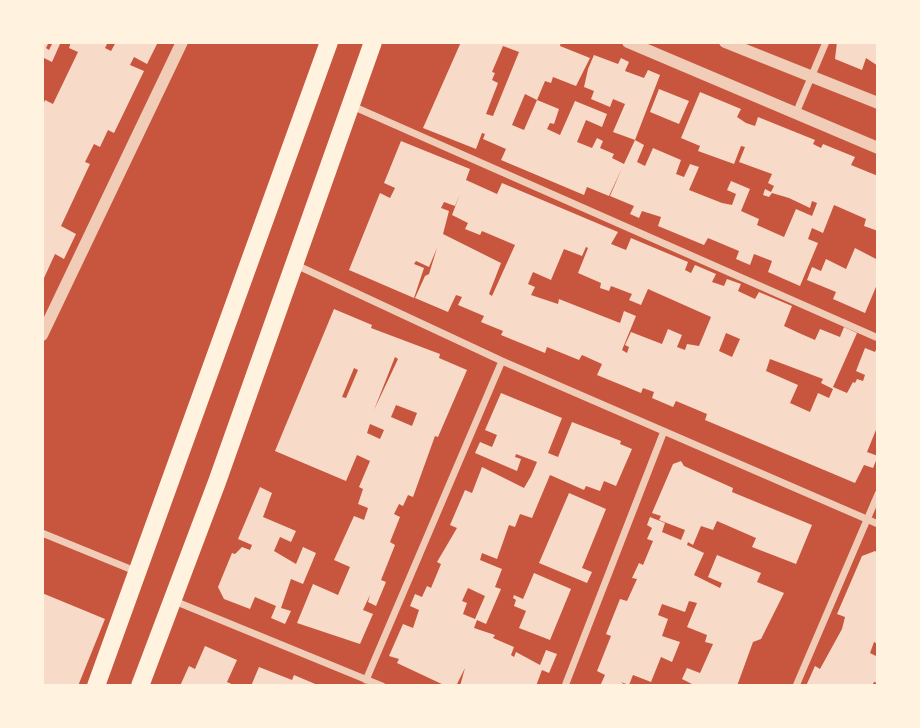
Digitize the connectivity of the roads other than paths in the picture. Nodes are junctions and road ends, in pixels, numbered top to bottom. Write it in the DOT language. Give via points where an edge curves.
graph roads {
  1 [pos="182,42"];
  2 [pos="330,42"];
  3 [pos="373,42"];
  4 [pos="628,42"];
  5 [pos="725,42"];
  6 [pos="826,42"];
  7 [pos="812,75"];
  8 [pos="878,103"];
  9 [pos="349,105"];
  10 [pos="796,113"];
  11 [pos="878,148"];
  12 [pos="293,263"];
  13 [pos="48,308"];
  14 [pos="42,334"];
  15 [pos="878,338"];
  16 [pos="502,361"];
  17 [pos="664,431"];
  18 [pos="878,494"];
  19 [pos="867,520"];
  20 [pos="878,524"];
  21 [pos="42,533"];
  22 [pos="136,571"];
  23 [pos="171,599"];
  24 [pos="366,680"];
  25 [pos="96,686"];
  26 [pos="141,686"];
  27 [pos="382,686"];
  28 [pos="565,686"];
  29 [pos="796,686"];
  1 -- 13 [label="street"];
  2 -- 22 [label="main road"];
  3 -- 9 [label="main road"];
  4 -- 10 [label="street"];
  5 -- 7 [label="street"];
  6 -- 7 [label="street"];
  7 -- 8 [label="street"];
  7 -- 10 [label="street"];
  9 -- 12 [label="main road"];
  9 -- 15 [label="street"];
  10 -- 11 [label="street"];
  12 -- 16 [label="street"];
  12 -- 23 [label="main road"];
  13 -- 14 [label="street"];
  16 -- 17 [label="street"];
  16 -- 24 [label="street"];
  17 -- 19 [label="street"];
  17 -- 28 [label="street"];
  18 -- 19 [label="street"];
  19 -- 20 [label="street"];
  19 -- 29 [label="street"];
  21 -- 22 [label="street"];
  22 -- 25 [label="main road"];
  23 -- 24 [label="street"];
  23 -- 26 [label="main road"];
  24 -- 27 [label="street"];
}
